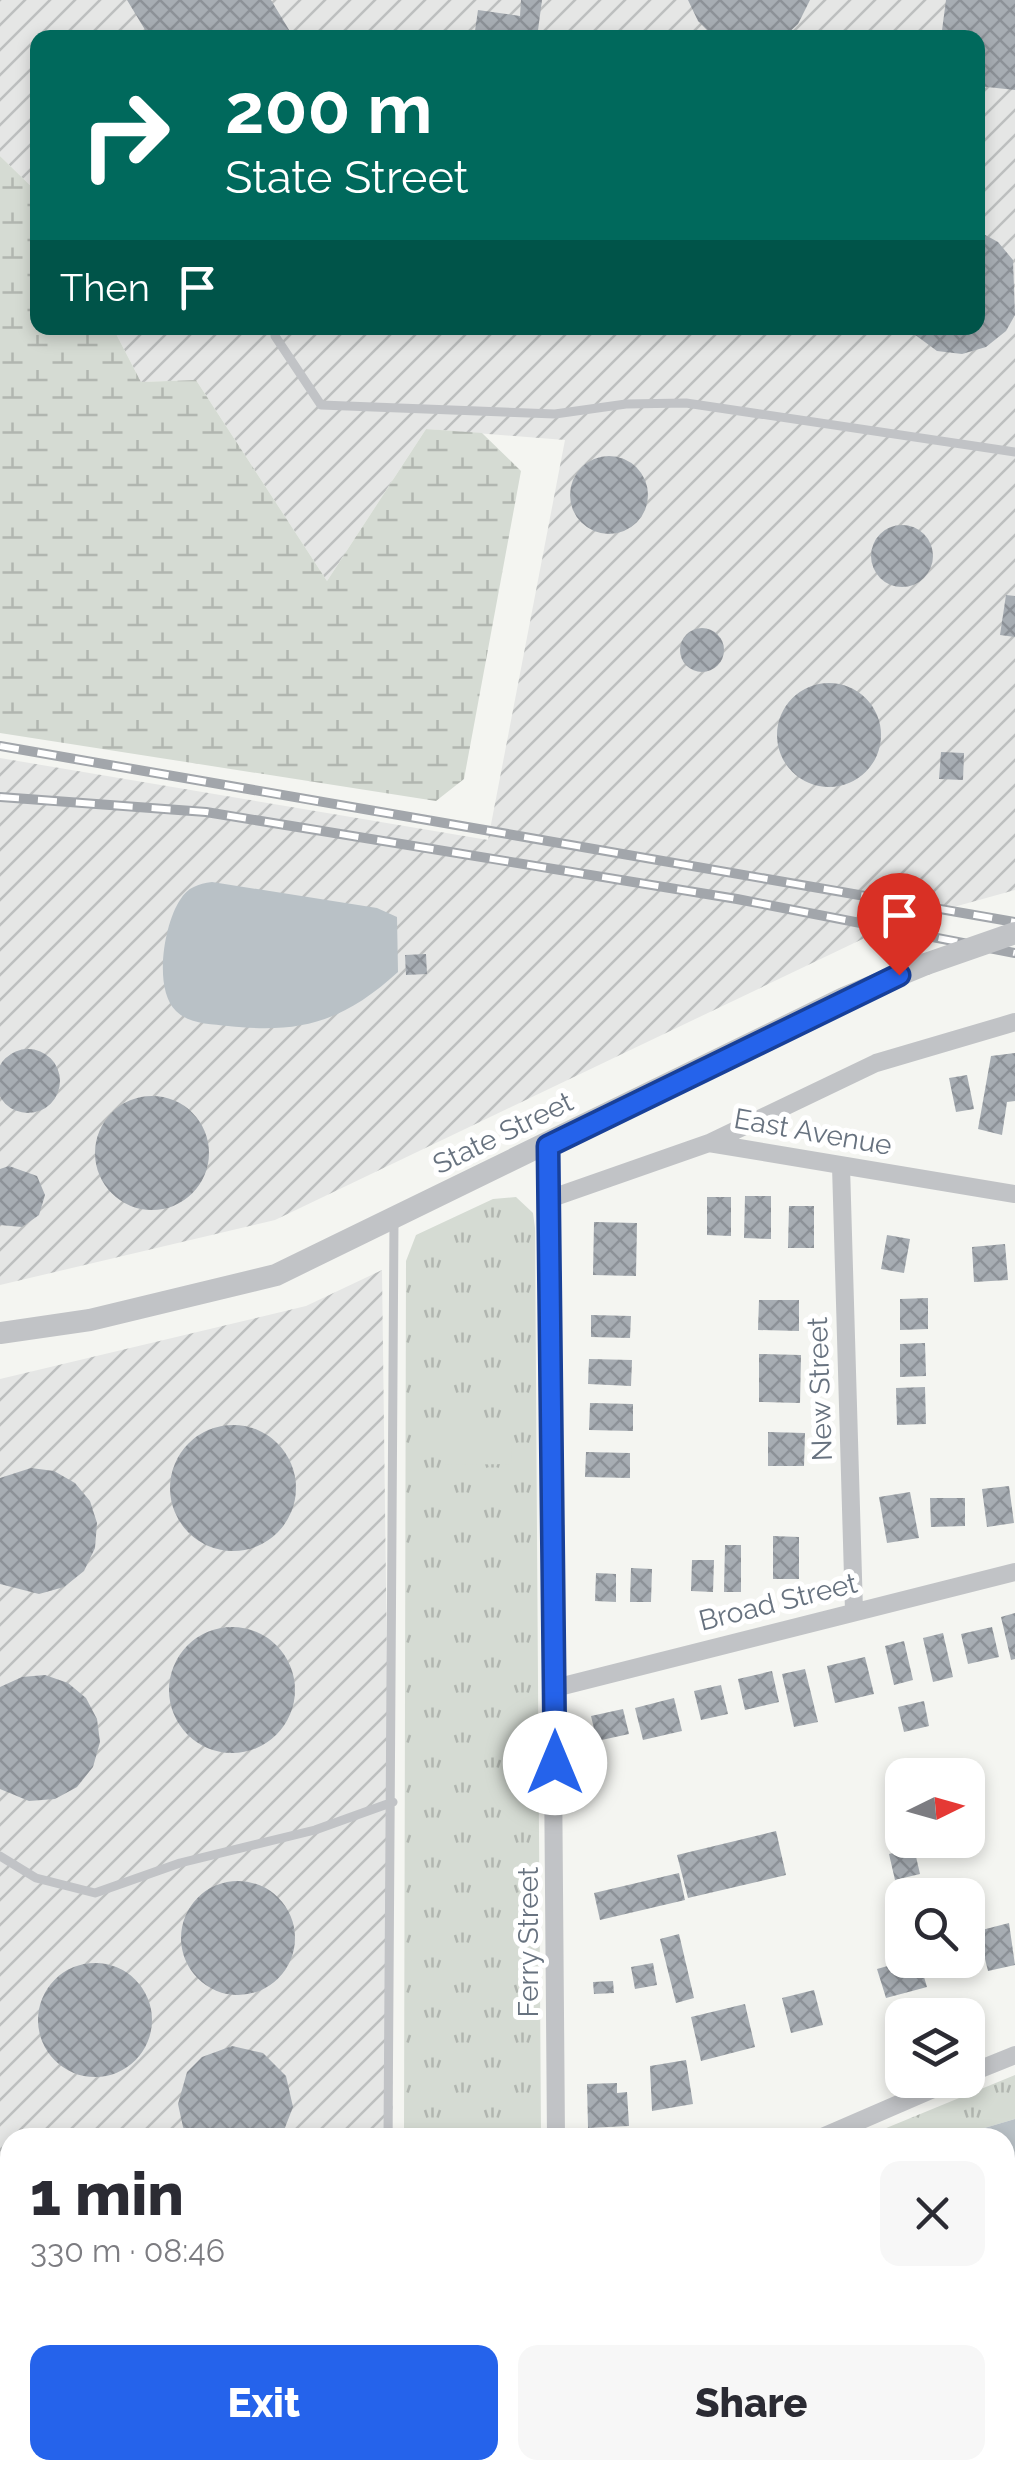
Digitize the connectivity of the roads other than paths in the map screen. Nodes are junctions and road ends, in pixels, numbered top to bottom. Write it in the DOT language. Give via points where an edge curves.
graph roads {
  1 [pos="276,336"];
  2 [pos="1015,452"];
  3 [pos="1015,933"];
  4 [pos="1015,1022"];
  5 [pos="709,1143"];
  6 [pos="548,1146"];
  7 [pos="841,1166"];
  8 [pos="1015,1194"];
  9 [pos="549,1199"];
  10 [pos="394,1218"];
  11 [pos="0,1333"];
  12 [pos="1015,1572"];
  13 [pos="854,1610"];
  14 [pos="555,1688"];
  15 [pos="393,1802"];
  16 [pos="0,1856"];
  17 [pos="1015,2056"];
  18 [pos="985,2067"];
  19 [pos="912,2098"];
  20 [pos="388,2128"];
  21 [pos="556,2128"];
  22 [pos="843,2128"];
  1 -- 2 [label="lane" via="321,405 555,414 686,403"];
  3 -- 6 [label="street, State Street, bridge" via="844,998"];
  4 -- 5 [label="street" via="876,1063"];
  5 -- 7 [label="street, East Avenue"];
  5 -- 9 [label="street, East Avenue"];
  6 -- 9 [label="street, Ferry Street"];
  6 -- 10 [label="street, State Street"];
  7 -- 8 [label="street, East Avenue"];
  7 -- 13 [label="street, New Street"];
  9 -- 14 [label="street, Ferry Street"];
  10 -- 11 [label="street, State Street" via="276,1275 90,1320"];
  10 -- 15 [label="lane"];
  12 -- 13 [label="street, Broad Street"];
  13 -- 14 [label="street, Broad Street"];
  14 -- 21 [label="street, Ferry Street"];
  15 -- 16 [label="lane" via="95,1893 36,1878"];
  15 -- 20 [label="lane"];
  17 -- 18 [label="street"];
  19 -- 22 [label="street"];
}
